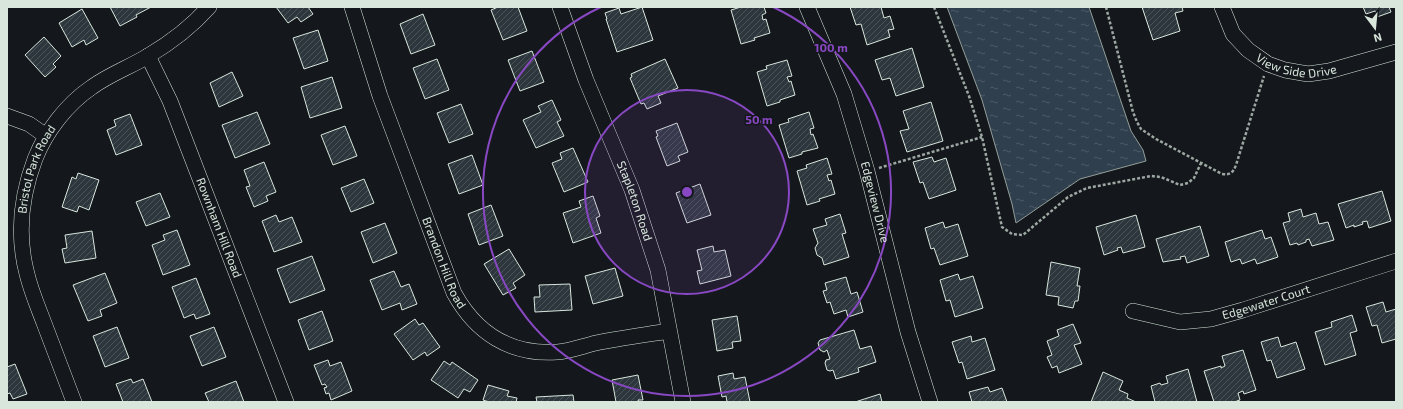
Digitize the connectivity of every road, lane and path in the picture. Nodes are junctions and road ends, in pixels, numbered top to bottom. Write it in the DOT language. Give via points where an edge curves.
graph roads {
  1 [pos="209,7"];
  2 [pos="352,7"];
  3 [pos="560,7"];
  4 [pos="807,7"];
  5 [pos="934,7"];
  6 [pos="1106,7"];
  7 [pos="1222,7"];
  8 [pos="1396,52"];
  9 [pos="148,56"];
  10 [pos="1268,64"];
  11 [pos="7,116"];
  12 [pos="46,136"];
  13 [pos="982,137"];
  14 [pos="1201,163"];
  15 [pos="867,172"];
  16 [pos="1396,261"];
  17 [pos="1133,311"];
  18 [pos="669,331"];
  19 [pos="74,402"];
  20 [pos="286,402"];
  21 [pos="683,402"];
  22 [pos="930,402"];
  1 -- 9 [label="street, Bristol Park Road" via="183,31"];
  2 -- 18 [label="street, Brandon Hill Road" via="380,96 454,293 478,326 513,347 538,352 569,350"];
  3 -- 18 [label="street, Stapleton Road" via="575,53 632,190 658,270"];
  4 -- 15 [label="street, Edgeview Drive" via="844,94"];
  5 -- 13 [label="path" via="969,96"];
  6 -- 14 [label="path" via="1141,129"];
  7 -- 10 [label="street, View Side Drive" via="1233,34 1248,50"];
  8 -- 10 [label="street, View Side Drive" via="1349,67 1308,74"];
  9 -- 12 [label="street, Bristol Park Road" via="91,87 68,108"];
  9 -- 20 [label="street, Rownham Hill Road" via="170,101"];
  10 -- 14 [label="path" via="1233,172 1228,175 1222,174"];
  11 -- 12 [label="street" via="29,124"];
  12 -- 19 [label="street, Bristol Park Road" via="29,174 24,195 22,250 32,290"];
  13 -- 14 [label="path" via="1002,227 1012,234 1023,235 1068,197 1087,188 1152,176 1180,185 1194,178"];
  13 -- 15 [label="path"];
  15 -- 22 [label="street, Edgeview Drive" via="908,332"];
  16 -- 17 [label="street, Edgewater Court" via="1211,319 1180,322"];
  18 -- 21 [label="street, Stapleton Road"];
}
